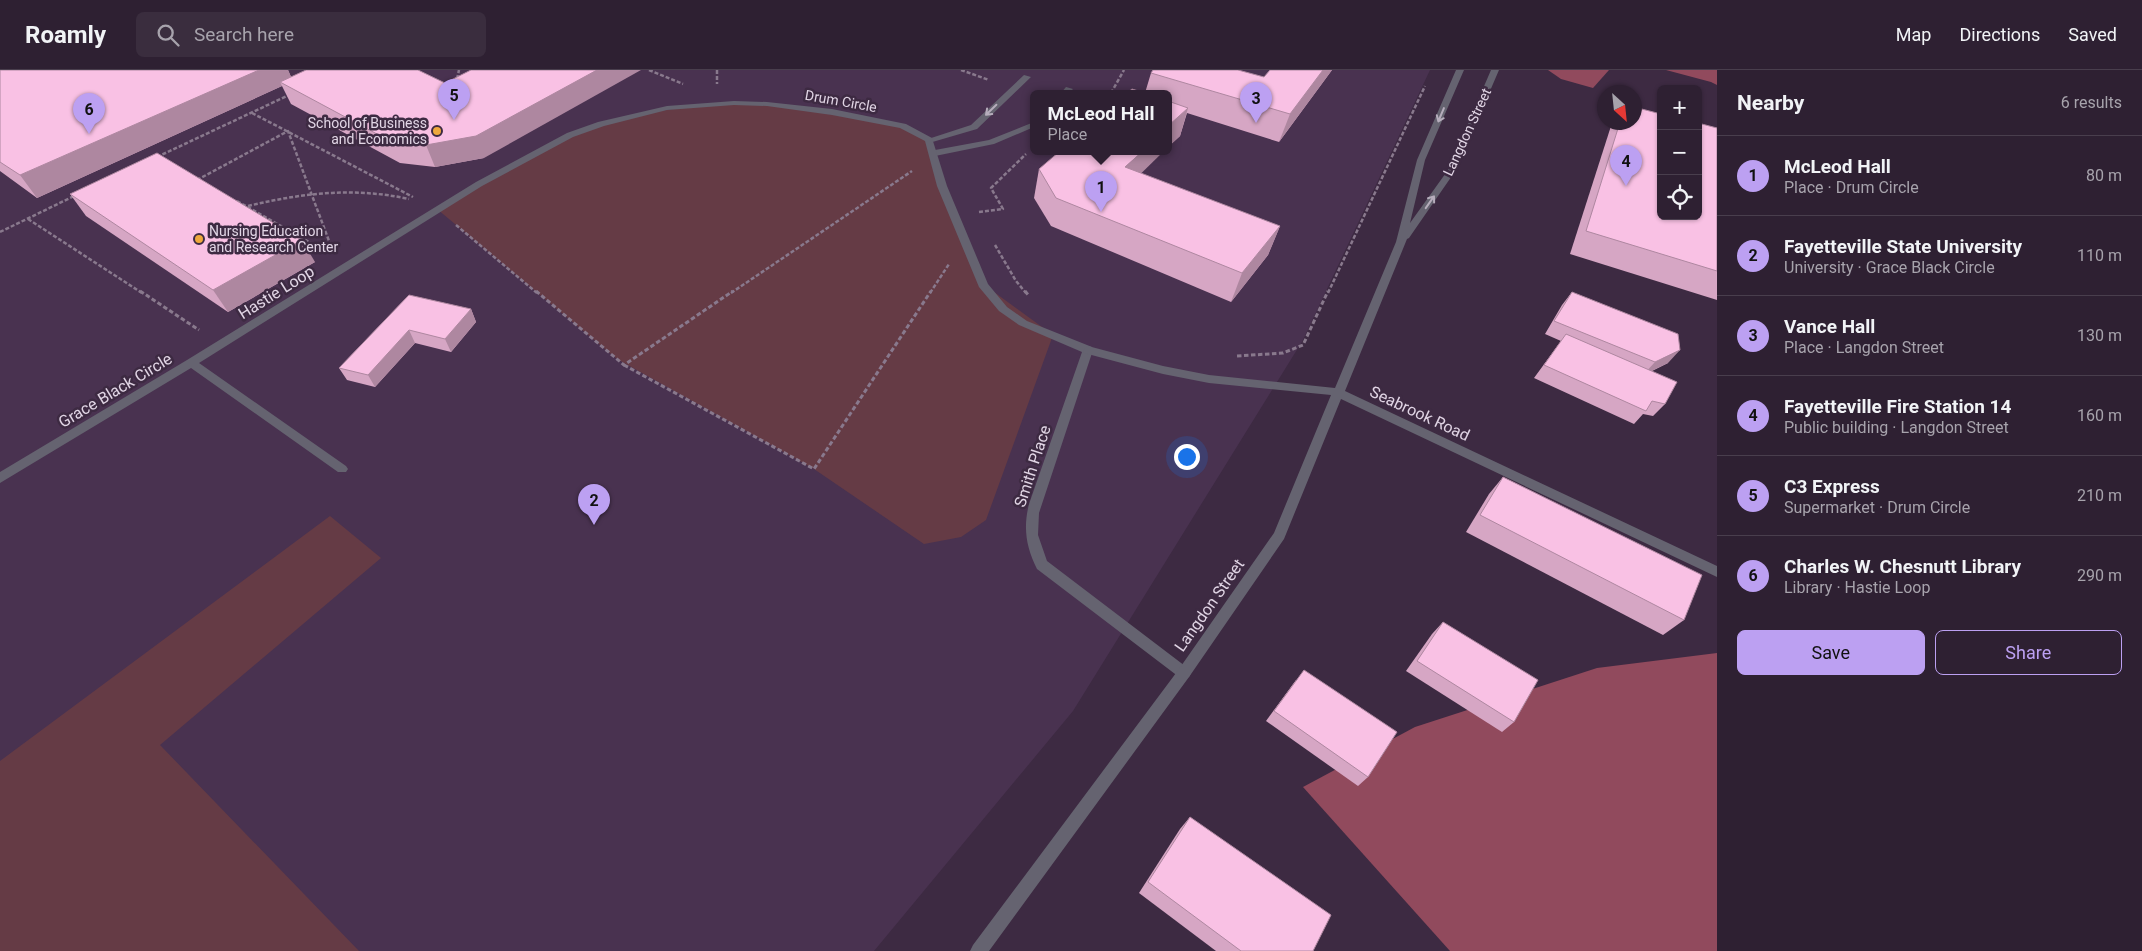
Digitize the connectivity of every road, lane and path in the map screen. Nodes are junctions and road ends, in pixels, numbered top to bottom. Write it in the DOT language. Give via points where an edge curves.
graph roads {
  1 [pos="459,70"];
  2 [pos="649,70"];
  3 [pos="961,70"];
  4 [pos="1124,70"];
  5 [pos="1460,70"];
  6 [pos="1495,70"];
  7 [pos="1027,77"];
  8 [pos="1428,79"];
  9 [pos="998,83"];
  10 [pos="686,85"];
  11 [pos="456,87"];
  12 [pos="1113,90"];
  13 [pos="294,93"];
  14 [pos="252,114"];
  15 [pos="1030,126"];
  16 [pos="288,131"];
  17 [pos="929,140"];
  18 [pos="935,153"];
  19 [pos="1026,153"];
  20 [pos="163,162"];
  21 [pos="935,166"];
  22 [pos="479,184"];
  23 [pos="204,185"];
  24 [pos="310,193"];
  25 [pos="78,194"];
  26 [pos="230,198"];
  27 [pos="424,203"];
  28 [pos="974,204"];
  29 [pos="247,206"];
  30 [pos="437,209"];
  31 [pos="978,212"];
  32 [pos="980,216"];
  33 [pos="28,219"];
  34 [pos="0,232"];
  35 [pos="965,240"];
  36 [pos="1402,242"];
  37 [pos="327,252"];
  38 [pos="335,256"];
  39 [pos="1032,299"];
  40 [pos="204,334"];
  41 [pos="1088,350"];
  42 [pos="1231,356"];
  43 [pos="191,363"];
  44 [pos="624,365"];
  45 [pos="1337,392"];
  46 [pos="342,469"];
  47 [pos="0,478"];
  48 [pos="1717,572"];
  49 [pos="1184,673"];
  50 [pos="979,951"];
  1 -- 11 [label="path"];
  2 -- 10 [label="path"];
  3 -- 9 [label="path"];
  4 -- 12 [label="path"];
  5 -- 36 [label="street, Langdon Street, one-way" via="1421,160"];
  36 -- 6 [label="street, Langdon Street, one-way" via="1452,170"];
  7 -- 17 [label="street, one-way" via="974,127"];
  8 -- 42 [label="path" via="1304,345 1283,353"];
  13 -- 14 [label="path"];
  14 -- 16 [label="path"];
  14 -- 20 [label="path" via="154,158"];
  15 -- 18 [label="street" via="991,142"];
  16 -- 23 [label="path" via="196,180"];
  16 -- 24 [label="path"];
  16 -- 27 [label="path"];
  17 -- 18 [label="street"];
  17 -- 22 [label="street, Drum Circle" via="903,126 832,112 767,104 699,105 650,112 570,135"];
  18 -- 21 [label="street"];
  19 -- 31 [label="path" via="992,188 1002,209"];
  21 -- 35 [label="street"];
  21 -- 44 [label="path" via="908,171"];
  22 -- 30 [label="street, Hastie Loop"];
  24 -- 27 [label="path" via="396,195"];
  24 -- 29 [label="path"];
  24 -- 38 [label="path"];
  25 -- 33 [label="path"];
  26 -- 29 [label="path"];
  27 -- 30 [label="path"];
  28 -- 31 [label="path"];
  29 -- 37 [label="path"];
  30 -- 43 [label="street, Hastie Loop"];
  30 -- 44 [label="path"];
  31 -- 32 [label="path"];
  33 -- 34 [label="path"];
  33 -- 40 [label="path"];
  35 -- 39 [label="path" via="991,236 1016,282"];
  35 -- 41 [label="street" via="982,284 1003,309 1023,323"];
  35 -- 44 [label="path" via="814,469"];
  36 -- 45 [label="street, Langdon Street"];
  41 -- 45 [label="street, Seabrook Road" via="1209,379"];
  41 -- 49 [label="street, Smith Place" via="1035,504 1030,524 1032,544 1042,565"];
  43 -- 46 [label="street, Grace Black Circle"];
  43 -- 47 [label="street, Grace Black Circle"];
  45 -- 48 [label="street, Seabrook Road"];
  45 -- 49 [label="street, Langdon Street" via="1279,535"];
  49 -- 50 [label="street, Langdon Street"];
}
